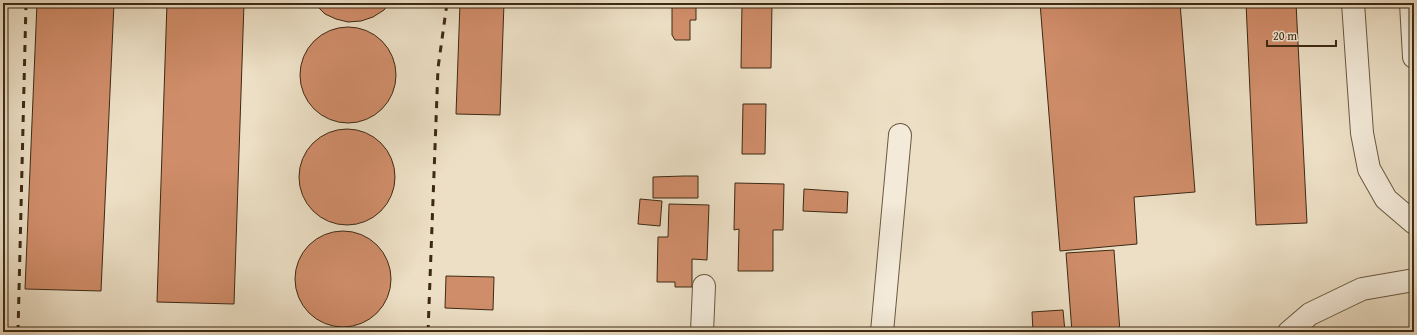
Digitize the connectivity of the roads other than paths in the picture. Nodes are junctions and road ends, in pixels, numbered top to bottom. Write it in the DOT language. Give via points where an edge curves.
graph roads {
  1 [pos="1353,3"];
  2 [pos="1411,3"];
  3 [pos="1414,57"];
  4 [pos="900,135"];
  5 [pos="1414,223"];
  6 [pos="1414,280"];
  7 [pos="704,286"];
  8 [pos="702,332"];
  9 [pos="882,332"];
  10 [pos="1289,332"];
  1 -- 5 [label="street" via="1362,133 1369,169 1386,199"];
  2 -- 3 [label="street"];
  4 -- 9 [label="street"];
  6 -- 10 [label="street" via="1362,289 1310,314"];
  7 -- 8 [label="street"];
}
